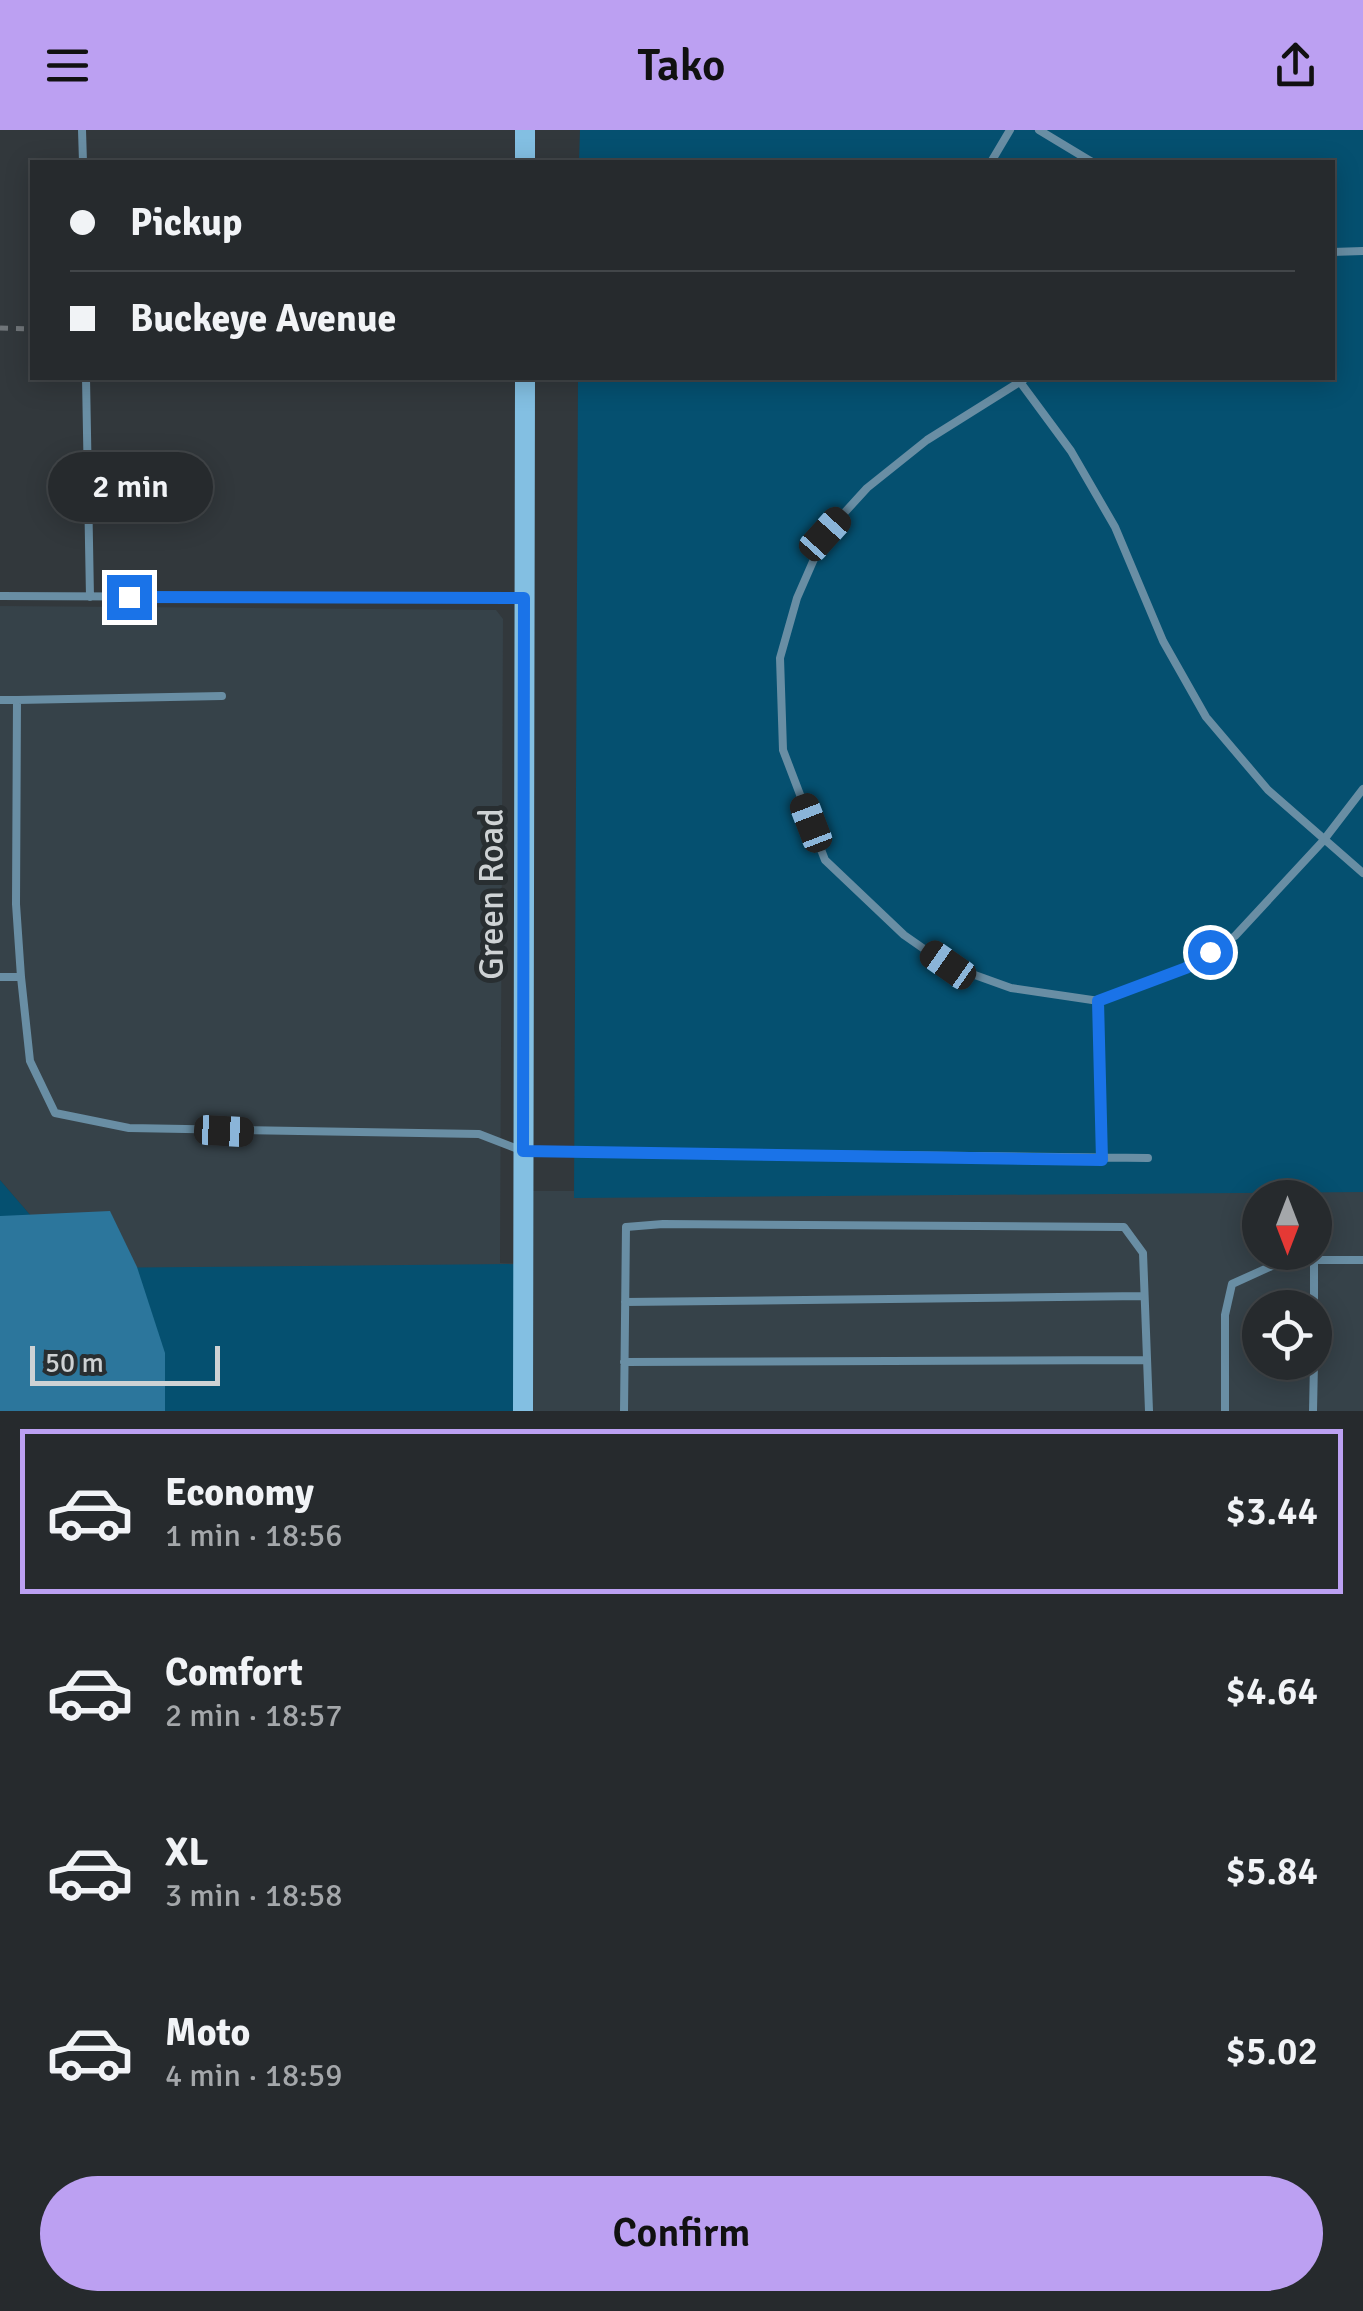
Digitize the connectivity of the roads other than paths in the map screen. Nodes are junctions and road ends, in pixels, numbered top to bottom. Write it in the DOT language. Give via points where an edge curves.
graph roads {
  1 [pos="82,130"];
  2 [pos="525,130"];
  3 [pos="1010,130"];
  4 [pos="1039,130"];
  5 [pos="82,160"];
  6 [pos="525,160"];
  7 [pos="992,160"];
  8 [pos="1089,160"];
  9 [pos="1363,251"];
  10 [pos="1335,252"];
  11 [pos="86,380"];
  12 [pos="525,380"];
  13 [pos="1019,380"];
  14 [pos="1022,380"];
  15 [pos="0,596"];
  16 [pos="90,597"];
  17 [pos="524,598"];
  18 [pos="222,696"];
  19 [pos="0,700"];
  20 [pos="17,700"];
  21 [pos="1363,789"];
  22 [pos="1323,841"];
  23 [pos="1363,872"];
  24 [pos="0,977"];
  25 [pos="21,977"];
  26 [pos="1098,1001"];
  27 [pos="523,1151"];
  28 [pos="1148,1158"];
  29 [pos="1102,1160"];
  30 [pos="1332,1260"];
  31 [pos="1363,1260"];
  32 [pos="1263,1270"];
  33 [pos="1144,1296"];
  34 [pos="625,1302"];
  35 [pos="1147,1360"];
  36 [pos="624,1362"];
  37 [pos="1314,1380"];
  38 [pos="522,1411"];
  39 [pos="624,1411"];
  40 [pos="1149,1411"];
  41 [pos="1225,1411"];
  42 [pos="1314,1411"];
  1 -- 5 [label="lane"];
  2 -- 6 [label="main road"];
  3 -- 7 [label="lane"];
  4 -- 8 [label="lane"];
  9 -- 10 [label="lane"];
  11 -- 16 [label="lane"];
  12 -- 17 [label="main road, Green Road"];
  13 -- 26 [label="lane" via="927,440 867,488 825,534 796,598 780,658 783,750 825,860 904,936 948,965 1011,988"];
  14 -- 22 [label="lane" via="1106,512 1163,641 1206,717 1268,790"];
  15 -- 16 [label="lane"];
  16 -- 17 [label="lane"];
  17 -- 27 [label="main road, Green Road"];
  18 -- 20 [label="lane"];
  19 -- 20 [label="lane"];
  20 -- 25 [label="lane"];
  21 -- 22 [label="lane"];
  22 -- 23 [label="lane"];
  22 -- 26 [label="lane" via="1235,936 1186,968"];
  24 -- 25 [label="lane"];
  25 -- 27 [label="lane" via="30,1062 55,1113 129,1128 492,1135"];
  26 -- 29 [label="lane"];
  27 -- 29 [label="lane"];
  27 -- 38 [label="main road, Green Road"];
  28 -- 29 [label="lane"];
  30 -- 31 [label="lane"];
  32 -- 41 [label="lane" via="1232,1284 1225,1315"];
  33 -- 34 [label="lane"];
  33 -- 34 [label="lane" via="1142,1254 1124,1227 663,1224 626,1227"];
  33 -- 35 [label="lane"];
  34 -- 36 [label="lane"];
  35 -- 36 [label="lane"];
  35 -- 40 [label="lane"];
  36 -- 39 [label="lane"];
  37 -- 42 [label="lane"];
}
